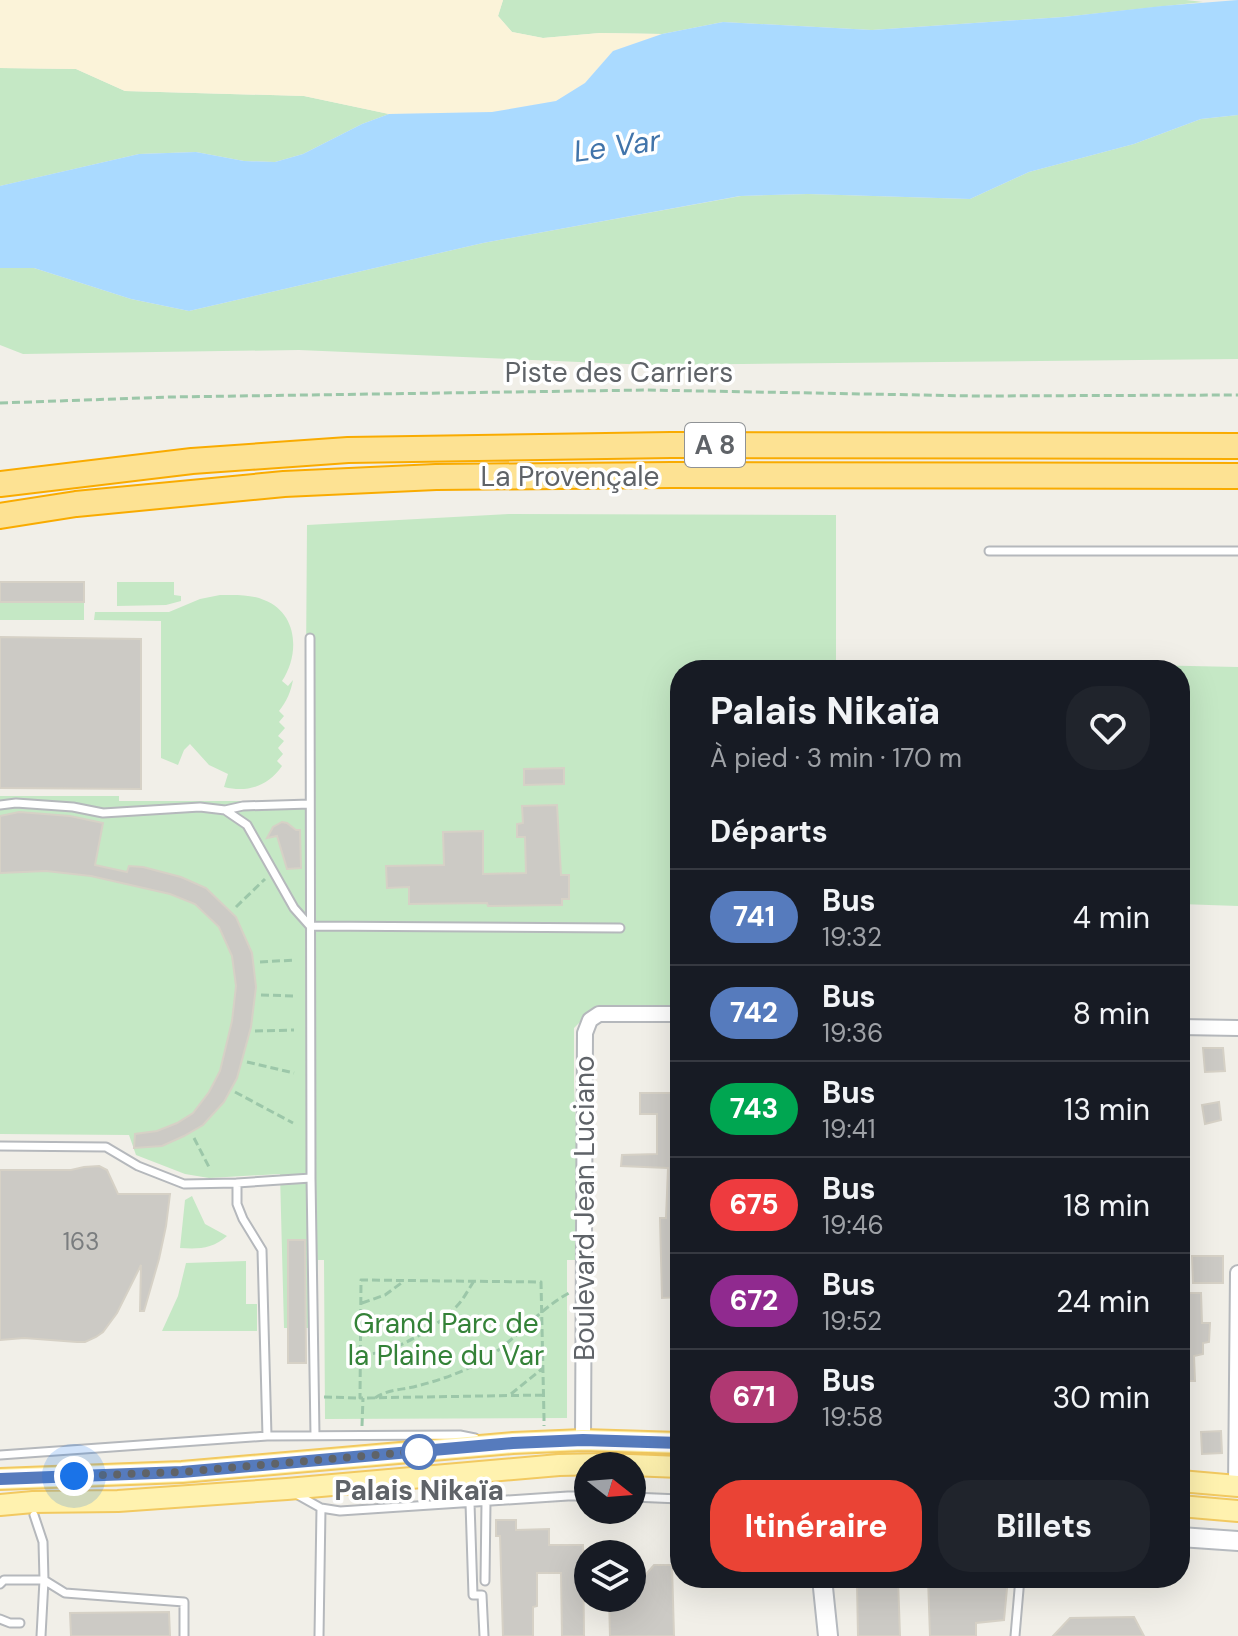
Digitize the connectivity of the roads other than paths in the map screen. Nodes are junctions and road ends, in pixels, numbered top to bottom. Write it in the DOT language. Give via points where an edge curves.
graph roads {
  1 [pos="1238,446"];
  2 [pos="1238,476"];
  3 [pos="0,484"];
  4 [pos="76,504"];
  5 [pos="0,516"];
  6 [pos="0,528"];
  7 [pos="989,551"];
  8 [pos="1238,551"];
  9 [pos="310,638"];
  10 [pos="310,804"];
  11 [pos="0,805"];
  12 [pos="225,810"];
  13 [pos="310,926"];
  14 [pos="620,928"];
  15 [pos="670,1014"];
  16 [pos="1190,1027"];
  17 [pos="1238,1028"];
  18 [pos="0,1146"];
  19 [pos="311,1178"];
  20 [pos="237,1183"];
  21 [pos="1238,1273"];
  22 [pos="315,1435"];
  23 [pos="267,1436"];
  24 [pos="583,1440"];
  25 [pos="513,1443"];
  26 [pos="670,1443"];
  27 [pos="0,1455"];
  28 [pos="670,1467"];
  29 [pos="182,1472"];
  30 [pos="0,1479"];
  31 [pos="1190,1482"];
  32 [pos="1237,1486"];
  33 [pos="287,1489"];
  34 [pos="0,1493"];
  35 [pos="574,1496"];
  36 [pos="646,1498"];
  37 [pos="670,1499"];
  38 [pos="118,1501"];
  39 [pos="486,1502"];
  40 [pos="470,1503"];
  41 [pos="0,1505"];
  42 [pos="1190,1507"];
  43 [pos="321,1508"];
  44 [pos="1238,1511"];
  45 [pos="34,1515"];
  46 [pos="0,1517"];
  47 [pos="1190,1538"];
  48 [pos="1238,1541"];
  49 [pos="44,1580"];
  50 [pos="485,1581"];
  51 [pos="0,1584"];
  52 [pos="823,1588"];
  53 [pos="832,1588"];
  54 [pos="1019,1588"];
  55 [pos="825,1609"];
  56 [pos="0,1619"];
  57 [pos="20,1623"];
  58 [pos="41,1636"];
  59 [pos="184,1636"];
  60 [pos="319,1636"];
  61 [pos="484,1636"];
  62 [pos="828,1636"];
  63 [pos="1015,1636"];
  1 -- 3 [label="highway, La Provençale / A 8" via="348,450 192,461"];
  2 -- 4 [label="highway, La Provençale / A 8" via="436,477 284,484"];
  4 -- 5 [label="highway, La Provençale / A 8"];
  4 -- 6 [label="highway"];
  7 -- 8 [label="lane"];
  9 -- 10 [label="lane"];
  10 -- 12 [label="lane"];
  10 -- 13 [label="lane"];
  11 -- 12 [label="lane" via="103,813"];
  12 -- 13 [label="lane" via="247,825 294,908"];
  13 -- 14 [label="lane"];
  13 -- 19 [label="lane"];
  15 -- 24 [label="street, Boulevard Jean Luciano" via="599,1014 585,1033"];
  16 -- 17 [label="street"];
  18 -- 20 [label="lane" via="106,1147 184,1184"];
  19 -- 20 [label="lane"];
  19 -- 22 [label="lane"];
  20 -- 23 [label="lane" via="237,1204 262,1250"];
  21 -- 32 [label="street"];
  22 -- 23 [label="lane"];
  22 -- 25 [label="lane" via="460,1435"];
  23 -- 27 [label="lane"];
  24 -- 25 [label="main road"];
  24 -- 26 [label="main road"];
  25 -- 29 [label="main road"];
  28 -- 33 [label="main road" via="559,1465"];
  29 -- 30 [label="main road"];
  29 -- 34 [label="main road"];
  31 -- 32 [label="main road"];
  33 -- 38 [label="main road"];
  33 -- 43 [label="lane"];
  35 -- 39 [label="lane"];
  36 -- 37 [label="lane"];
  38 -- 41 [label="main road"];
  38 -- 45 [label="main road"];
  39 -- 40 [label="lane"];
  39 -- 50 [label="lane"];
  40 -- 43 [label="lane"];
  40 -- 61 [label="lane" via="473,1595 482,1595"];
  42 -- 44 [label="main road"];
  43 -- 60 [label="lane"];
  45 -- 46 [label="main road"];
  45 -- 49 [label="lane" via="43,1542"];
  47 -- 48 [label="main road"];
  49 -- 51 [label="lane"];
  49 -- 58 [label="lane"];
  49 -- 59 [label="lane" via="65,1593 184,1602"];
  52 -- 55 [label="main road"];
  53 -- 55 [label="main road"];
  54 -- 63 [label="lane"];
  55 -- 62 [label="main road"];
  56 -- 57 [label="lane"];
}
